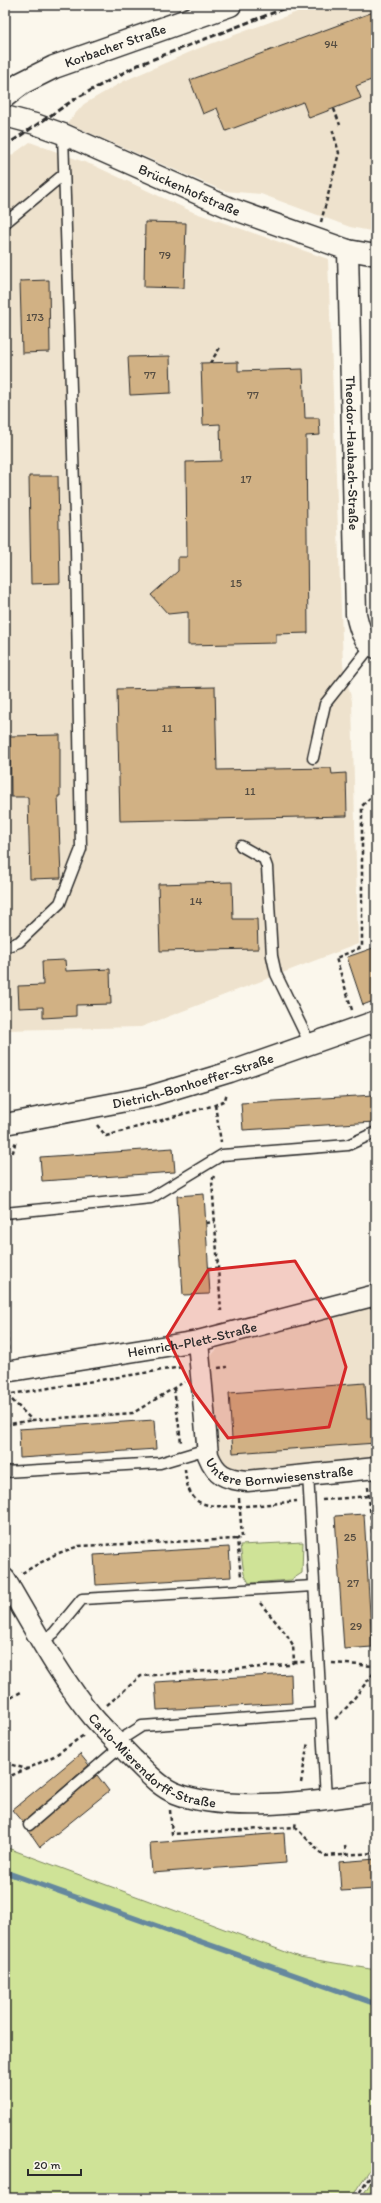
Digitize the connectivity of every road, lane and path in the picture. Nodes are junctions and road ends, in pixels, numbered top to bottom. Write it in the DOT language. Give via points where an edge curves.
graph roads {
  1 [pos="230,5"];
  2 [pos="5,96"];
  3 [pos="334,109"];
  4 [pos="5,116"];
  5 [pos="340,125"];
  6 [pos="332,128"];
  7 [pos="63,134"];
  8 [pos="64,174"];
  9 [pos="5,223"];
  10 [pos="317,239"];
  11 [pos="348,250"];
  12 [pos="376,255"];
  13 [pos="221,346"];
  14 [pos="210,363"];
  15 [pos="373,647"];
  16 [pos="313,758"];
  17 [pos="376,792"];
  18 [pos="241,846"];
  19 [pos="5,947"];
  20 [pos="376,1021"];
  21 [pos="357,1027"];
  22 [pos="310,1044"];
  23 [pos="85,1109"];
  24 [pos="5,1124"];
  25 [pos="376,1132"];
  26 [pos="222,1156"];
  27 [pos="5,1213"];
  28 [pos="215,1222"];
  29 [pos="206,1223"];
  30 [pos="208,1268"];
  31 [pos="218,1268"];
  32 [pos="376,1295"];
  33 [pos="5,1297"];
  34 [pos="5,1307"];
  35 [pos="221,1311"];
  36 [pos="198,1341"];
  37 [pos="8,1350"];
  38 [pos="194,1366"];
  39 [pos="5,1372"];
  40 [pos="6,1395"];
  41 [pos="32,1420"];
  42 [pos="5,1425"];
  43 [pos="207,1451"];
  44 [pos="371,1468"];
  45 [pos="5,1472"];
  46 [pos="308,1474"];
  47 [pos="238,1539"];
  48 [pos="376,1572"];
  49 [pos="6,1580"];
  50 [pos="314,1586"];
  51 [pos="43,1641"];
  52 [pos="294,1662"];
  53 [pos="305,1662"];
  54 [pos="318,1662"];
  55 [pos="376,1666"];
  56 [pos="376,1670"];
  57 [pos="21,1692"];
  58 [pos="5,1701"];
  59 [pos="321,1713"];
  60 [pos="96,1720"];
  61 [pos="322,1732"];
  62 [pos="119,1744"];
  63 [pos="307,1746"];
  64 [pos="5,1763"];
  65 [pos="27,1769"];
  66 [pos="5,1778"];
  67 [pos="376,1792"];
  68 [pos="326,1799"];
  69 [pos="29,1825"];
  70 [pos="295,1827"];
  71 [pos="345,1846"];
  72 [pos="376,1853"];
  73 [pos="346,1855"];
  74 [pos="376,2166"];
  75 [pos="356,2198"];
  1 -- 2 [label="street, Korbacher Straße" via="54,67 22,83"];
  3 -- 5 [label="path"];
  4 -- 7 [label="street, Brückenhofstraße"];
  6 -- 10 [label="path" via="340,153"];
  7 -- 8 [label="lane"];
  7 -- 10 [label="street, Brückenhofstraße" via="230,208"];
  8 -- 9 [label="lane"];
  8 -- 19 [label="lane" via="76,549 80,849 60,903 19,942"];
  10 -- 11 [label="street, Brückenhofstraße"];
  11 -- 12 [label="street, Brückenhofstraße"];
  11 -- 15 [label="street, Theodor-Haubach-Straße" via="356,614 360,632"];
  13 -- 14 [label="path"];
  15 -- 16 [label="lane" via="325,704"];
  17 -- 21 [label="path" via="362,806 362,947 336,958"];
  18 -- 22 [label="lane" via="264,859 267,867 272,956 276,974"];
  20 -- 21 [label="street, Dietrich-Bonhoeffer-Straße"];
  21 -- 22 [label="street, Dietrich-Bonhoeffer-Straße"];
  22 -- 23 [label="street, Dietrich-Bonhoeffer-Straße" via="162,1092"];
  23 -- 24 [label="street, Dietrich-Bonhoeffer-Straße"];
  23 -- 26 [label="path" via="106,1136 215,1105"];
  25 -- 26 [label="lane" via="348,1145"];
  26 -- 27 [label="lane" via="151,1198"];
  26 -- 28 [label="path" via="212,1181"];
  28 -- 29 [label="path"];
  28 -- 31 [label="path"];
  30 -- 31 [label="path"];
  31 -- 35 [label="path"];
  32 -- 36 [label="street, Heinrich-Plett-Straße"];
  33 -- 34 [label="path"];
  34 -- 37 [label="path"];
  36 -- 38 [label="street, Untere Bornwiesenstraße"];
  36 -- 39 [label="street, Heinrich-Plett-Straße"];
  38 -- 40 [label="path"];
  38 -- 41 [label="path" via="190,1377 133,1413"];
  38 -- 43 [label="street, Untere Bornwiesenstraße"];
  40 -- 41 [label="path"];
  41 -- 42 [label="path"];
  43 -- 45 [label="lane" via="160,1463"];
  43 -- 46 [label="street, Untere Bornwiesenstraße" via="213,1468 231,1479 247,1481"];
  44 -- 46 [label="street, Untere Bornwiesenstraße"];
  44 -- 48 [label="path"];
  46 -- 50 [label="lane"];
  47 -- 49 [label="path" via="79,1546 56,1554"];
  49 -- 51 [label="street, Carlo-Mierendorff-Straße"];
  50 -- 51 [label="lane" via="82,1599 54,1633"];
  50 -- 54 [label="lane"];
  51 -- 60 [label="street, Carlo-Mierendorff-Straße" via="62,1673"];
  52 -- 60 [label="path" via="289,1665 141,1676"];
  53 -- 54 [label="path"];
  54 -- 55 [label="path"];
  54 -- 59 [label="lane"];
  56 -- 61 [label="path" via="348,1706"];
  57 -- 58 [label="path"];
  59 -- 61 [label="lane"];
  59 -- 62 [label="lane" via="142,1726"];
  60 -- 62 [label="street, Carlo-Mierendorff-Straße"];
  60 -- 65 [label="path" via="54,1756"];
  61 -- 63 [label="path"];
  61 -- 68 [label="lane"];
  62 -- 68 [label="street, Carlo-Mierendorff-Straße" via="149,1775 173,1793 196,1800 219,1804 249,1804"];
  62 -- 69 [label="lane"];
  64 -- 65 [label="path"];
  65 -- 66 [label="path"];
  67 -- 68 [label="street, Carlo-Mierendorff-Straße"];
  70 -- 73 [label="path" via="324,1856"];
  71 -- 73 [label="path"];
  72 -- 73 [label="path"];
  74 -- 75 [label="path"];
}
